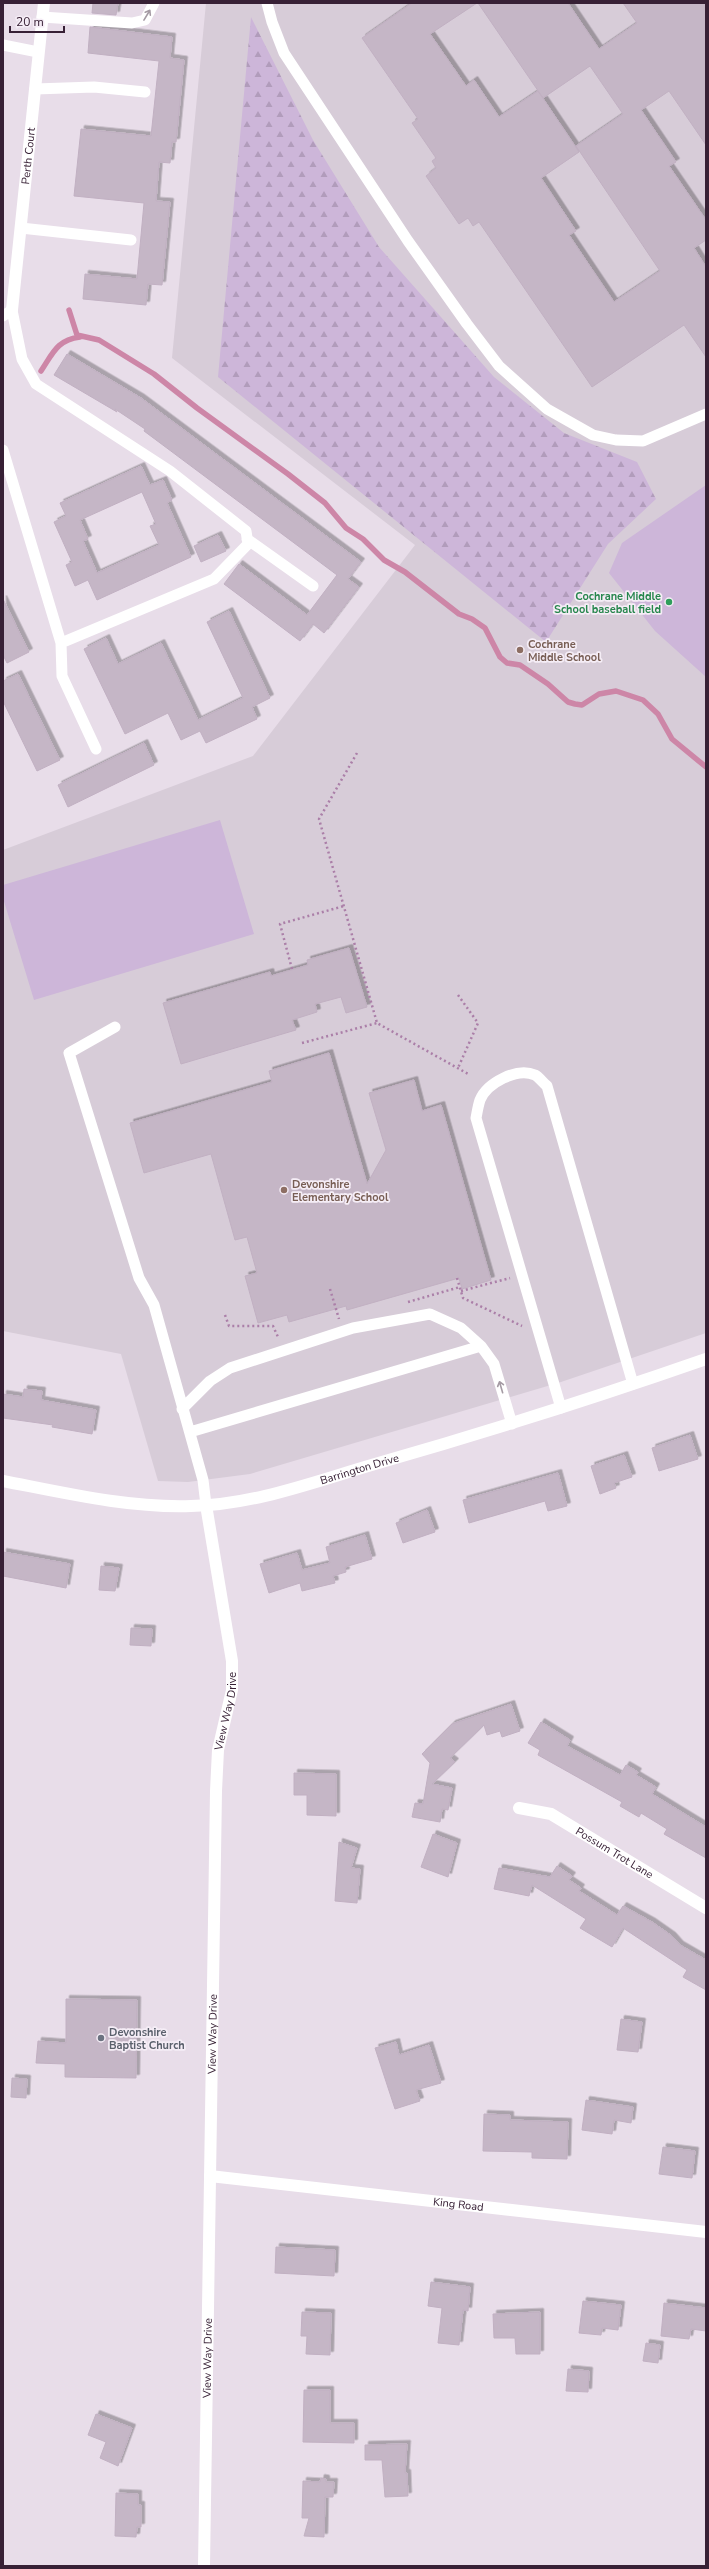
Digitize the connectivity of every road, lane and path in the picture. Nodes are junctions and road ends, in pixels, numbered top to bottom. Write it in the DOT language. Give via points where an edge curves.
graph roads {
  1 [pos="44,3"];
  2 [pos="154,3"];
  3 [pos="267,3"];
  4 [pos="42,17"];
  5 [pos="3,45"];
  6 [pos="38,52"];
  7 [pos="35,89"];
  8 [pos="145,92"];
  9 [pos="21,228"];
  10 [pos="131,240"];
  11 [pos="8,313"];
  12 [pos="706,414"];
  13 [pos="3,450"];
  14 [pos="247,539"];
  15 [pos="313,586"];
  16 [pos="61,643"];
  17 [pos="96,749"];
  18 [pos="357,753"];
  19 [pos="344,906"];
  20 [pos="292,969"];
  21 [pos="458,995"];
  22 [pos="377,1023"];
  23 [pos="115,1027"];
  24 [pos="302,1043"];
  25 [pos="458,1068"];
  26 [pos="470,1075"];
  27 [pos="457,1278"];
  28 [pos="508,1279"];
  29 [pos="460,1287"];
  30 [pos="330,1289"];
  31 [pos="461,1291"];
  32 [pos="402,1303"];
  33 [pos="225,1315"];
  34 [pos="340,1320"];
  35 [pos="526,1328"];
  36 [pos="278,1338"];
  37 [pos="481,1346"];
  38 [pos="706,1359"];
  39 [pos="633,1384"];
  40 [pos="561,1408"];
  41 [pos="182,1409"];
  42 [pos="512,1424"];
  43 [pos="190,1432"];
  44 [pos="3,1481"];
  45 [pos="206,1505"];
  46 [pos="519,1808"];
  47 [pos="706,1908"];
  48 [pos="210,2176"];
  49 [pos="706,2232"];
  50 [pos="204,2566"];
  1 -- 4 [label="street, Perth Court"];
  4 -- 2 [label="lane, one-way" via="132,23 145,20"];
  3 -- 12 [label="lane" via="284,53 408,241 500,366 547,409 593,435 616,440 643,441"];
  4 -- 6 [label="street, Perth Court"];
  5 -- 6 [label="lane"];
  6 -- 7 [label="street, Perth Court"];
  7 -- 8 [label="lane" via="94,87"];
  7 -- 9 [label="street, Perth Court"];
  9 -- 10 [label="lane"];
  9 -- 11 [label="street, Perth Court"];
  11 -- 14 [label="lane" via="22,359 36,384 170,471 246,531"];
  13 -- 16 [label="lane"];
  14 -- 15 [label="lane"];
  14 -- 16 [label="lane" via="248,544 214,579"];
  16 -- 17 [label="lane" via="62,676"];
  18 -- 19 [label="path" via="319,820"];
  19 -- 20 [label="path" via="280,924"];
  19 -- 22 [label="path"];
  21 -- 25 [label="path" via="478,1023"];
  22 -- 24 [label="path"];
  22 -- 25 [label="path"];
  23 -- 41 [label="lane" via="69,1053 140,1278 154,1305"];
  25 -- 26 [label="path"];
  27 -- 29 [label="path"];
  28 -- 31 [label="path"];
  29 -- 31 [label="path"];
  29 -- 32 [label="path"];
  30 -- 34 [label="path"];
  31 -- 35 [label="path" via="464,1298"];
  33 -- 36 [label="path" via="229,1326 273,1326"];
  37 -- 41 [label="lane" via="461,1328 430,1314 353,1328 230,1368 210,1381"];
  42 -- 37 [label="lane, one-way" via="494,1364"];
  37 -- 43 [label="lane"];
  38 -- 39 [label="street, Barrington Drive"];
  39 -- 40 [label="street, Barrington Drive"];
  39 -- 40 [label="lane" via="547,1086 535,1075 520,1074 502,1078 488,1088 480,1100 476,1118"];
  40 -- 42 [label="street, Barrington Drive"];
  41 -- 43 [label="lane"];
  42 -- 45 [label="street, Barrington Drive" via="300,1486 239,1501"];
  43 -- 45 [label="lane" via="203,1480"];
  44 -- 45 [label="street, Barrington Drive" via="143,1504"];
  45 -- 48 [label="street, View Way Drive" via="232,1661 232,1690 218,1750 216,1791"];
  46 -- 47 [label="street, Possum Trot Lane" via="551,1814"];
  48 -- 49 [label="street, King Road"];
  48 -- 50 [label="street, View Way Drive"];
}
